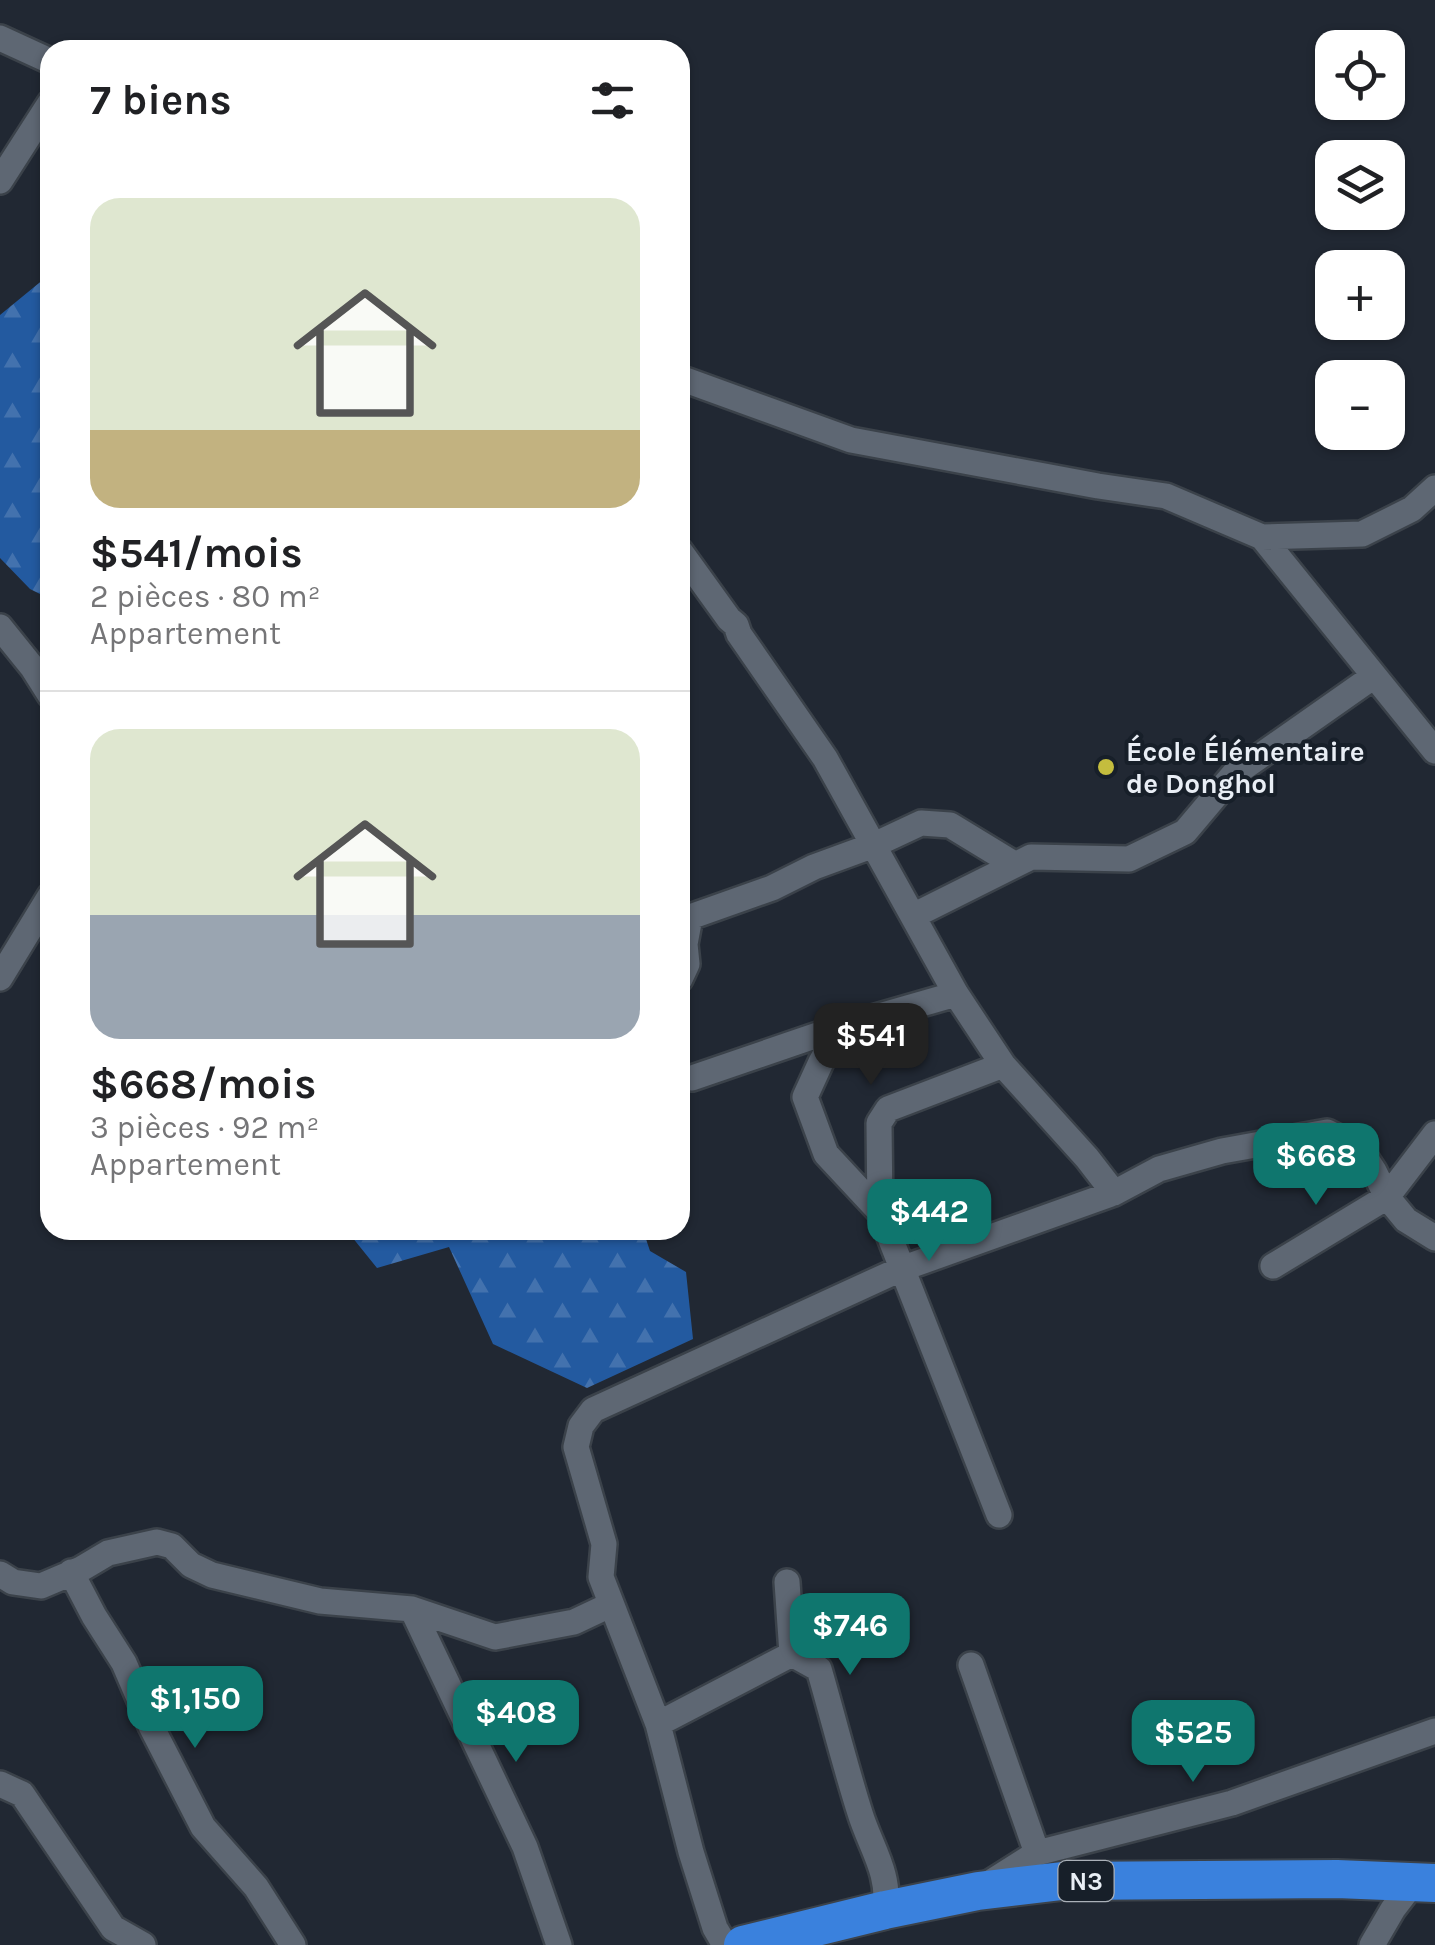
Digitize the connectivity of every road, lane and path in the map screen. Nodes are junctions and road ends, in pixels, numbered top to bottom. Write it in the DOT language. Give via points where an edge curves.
graph roads {
  1 [pos="0,38"];
  2 [pos="40,56"];
  3 [pos="40,119"];
  4 [pos="0,181"];
  5 [pos="690,382"];
  6 [pos="1435,488"];
  7 [pos="1262,537"];
  8 [pos="690,565"];
  9 [pos="0,627"];
  10 [pos="1374,676"];
  11 [pos="40,680"];
  12 [pos="1435,752"];
  13 [pos="874,844"];
  14 [pos="1014,864"];
  15 [pos="40,912"];
  16 [pos="913,916"];
  17 [pos="690,918"];
  18 [pos="0,978"];
  19 [pos="956,994"];
  20 [pos="841,1027"];
  21 [pos="1003,1065"];
  22 [pos="692,1078"];
  23 [pos="1435,1134"];
  24 [pos="1114,1193"];
  25 [pos="1387,1197"];
  26 [pos="880,1212"];
  27 [pos="1435,1238"];
  28 [pos="1273,1266"];
  29 [pos="902,1269"];
  30 [pos="998,1515"];
  31 [pos="70,1572"];
  32 [pos="0,1574"];
  33 [pos="786,1582"];
  34 [pos="610,1605"];
  35 [pos="412,1609"];
  36 [pos="792,1654"];
  37 [pos="970,1665"];
  38 [pos="658,1724"];
  39 [pos="1435,1731"];
  40 [pos="0,1784"];
  41 [pos="1037,1853"];
  42 [pos="1424,1883"];
  43 [pos="978,1891"];
  44 [pos="885,1910"];
  45 [pos="143,1945"];
  46 [pos="292,1945"];
  47 [pos="558,1945"];
  48 [pos="725,1945"];
  49 [pos="743,1945"];
  50 [pos="1372,1945"];
  1 -- 2 [label="street"];
  3 -- 4 [label="street"];
  5 -- 7 [label="street" via="852,440 1166,496"];
  6 -- 7 [label="street" via="1412,509 1362,534"];
  7 -- 10 [label="street"];
  8 -- 13 [label="street" via="825,758"];
  9 -- 11 [label="street"];
  10 -- 12 [label="street"];
  10 -- 14 [label="street" via="1233,775 1185,832 1129,859 1031,857"];
  13 -- 14 [label="street" via="921,823 950,825"];
  13 -- 16 [label="street"];
  13 -- 17 [label="street"];
  14 -- 16 [label="street"];
  15 -- 18 [label="street"];
  16 -- 19 [label="street"];
  19 -- 20 [label="street"];
  19 -- 21 [label="street"];
  20 -- 22 [label="street"];
  20 -- 26 [label="street" via="805,1098 826,1154"];
  21 -- 24 [label="street"];
  21 -- 26 [label="street" via="888,1109 879,1123"];
  23 -- 25 [label="street"];
  24 -- 25 [label="street" via="1159,1169 1222,1151 1328,1132 1358,1148"];
  24 -- 29 [label="street"];
  25 -- 27 [label="street" via="1406,1220"];
  25 -- 28 [label="street"];
  26 -- 29 [label="street"];
  29 -- 30 [label="street"];
  29 -- 34 [label="street" via="593,1410 576,1447 604,1544 601,1577"];
  31 -- 32 [label="street" via="40,1586"];
  31 -- 35 [label="street" via="108,1553 156,1542 212,1574 320,1601"];
  31 -- 46 [label="street" via="124,1662 203,1827 256,1887"];
  33 -- 36 [label="street"];
  34 -- 35 [label="street" via="574,1622 494,1636"];
  34 -- 38 [label="street"];
  35 -- 47 [label="street" via="525,1847"];
  36 -- 38 [label="street"];
  36 -- 44 [label="street" via="819,1669 860,1816 884,1874"];
  37 -- 41 [label="street"];
  38 -- 48 [label="street"];
  39 -- 41 [label="street" via="1232,1803"];
  40 -- 45 [label="street" via="22,1794 113,1928"];
  41 -- 43 [label="street"];
  42 -- 43 [label="highway, N3" via="1062,1881"];
  42 -- 50 [label="street" via="1393,1910"];
  43 -- 44 [label="highway, N3"];
  44 -- 49 [label="highway, N3"];
}
